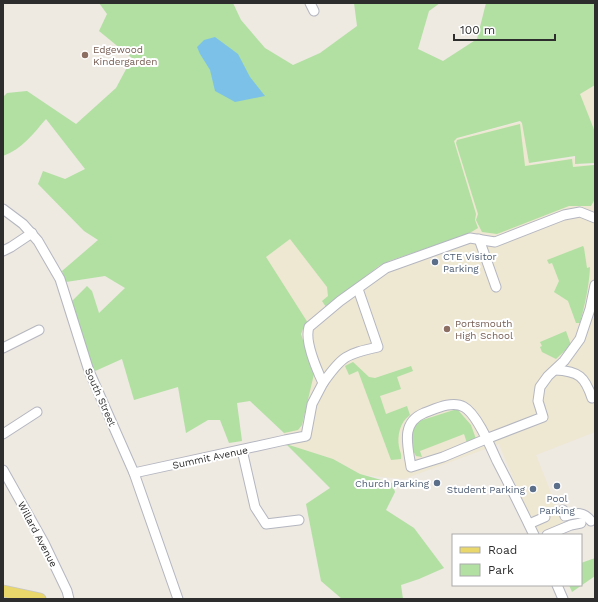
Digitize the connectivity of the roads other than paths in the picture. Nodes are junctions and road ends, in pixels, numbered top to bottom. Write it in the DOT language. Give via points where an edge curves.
graph roads {
  1 [pos="3,209"];
  2 [pos="595,218"];
  3 [pos="32,233"];
  4 [pos="479,239"];
  5 [pos="3,251"];
  6 [pos="595,285"];
  7 [pos="496,287"];
  8 [pos="358,289"];
  9 [pos="39,330"];
  10 [pos="3,348"];
  11 [pos="555,370"];
  12 [pos="323,383"];
  13 [pos="592,398"];
  14 [pos="37,412"];
  15 [pos="3,434"];
  16 [pos="486,439"];
  17 [pos="242,450"];
  18 [pos="3,470"];
  19 [pos="134,473"];
  20 [pos="563,510"];
  21 [pos="545,517"];
  22 [pos="299,520"];
  23 [pos="591,521"];
  24 [pos="581,522"];
  25 [pos="529,524"];
  26 [pos="534,534"];
  27 [pos="549,534"];
  28 [pos="557,586"];
  29 [pos="3,591"];
  30 [pos="40,599"];
  31 [pos="69,599"];
  32 [pos="178,599"];
  33 [pos="563,599"];
  1 -- 3 [label="street, South Street"];
  2 -- 4 [label="street" via="580,212 564,215 495,242"];
  3 -- 5 [label="street"];
  3 -- 19 [label="street, South Street" via="60,279 89,371"];
  4 -- 7 [label="street"];
  4 -- 8 [label="street" via="470,238 386,268"];
  6 -- 11 [label="street" via="580,339"];
  8 -- 12 [label="street" via="309,327 307,332"];
  8 -- 12 [label="street" via="378,347 357,351 345,357 333,368"];
  9 -- 10 [label="street"];
  11 -- 13 [label="street" via="567,370 582,377"];
  11 -- 16 [label="street" via="543,382 538,393 543,417"];
  12 -- 17 [label="street, Summit Avenue" via="312,404 306,436"];
  14 -- 15 [label="street"];
  16 -- 16 [label="street" via="476,420 465,407 454,404 435,409 418,416 409,427 411,466 443,457"];
  16 -- 25 [label="street"];
  17 -- 19 [label="street, Summit Avenue"];
  17 -- 22 [label="street" via="255,507 266,524"];
  18 -- 31 [label="street, Willard Avenue" via="44,543"];
  19 -- 32 [label="street, South Street"];
  20 -- 23 [label="street" via="565,516 578,512"];
  21 -- 25 [label="street"];
  24 -- 27 [label="street"];
  25 -- 26 [label="street"];
  28 -- 33 [label="street"];
  29 -- 30 [label="main road"];
}
